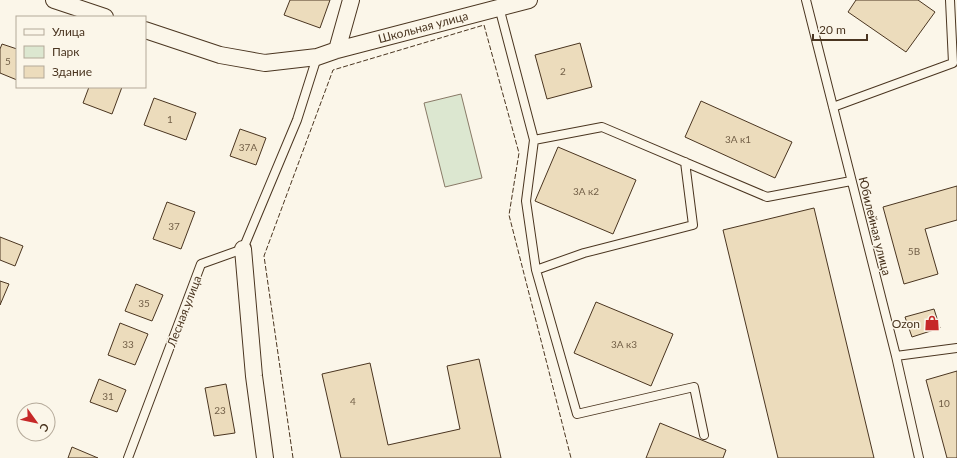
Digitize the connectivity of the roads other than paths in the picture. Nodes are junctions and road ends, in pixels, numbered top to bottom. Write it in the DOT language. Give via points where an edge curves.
graph roads {
  1 [pos="54,0"];
  2 [pos="351,0"];
  3 [pos="529,0"];
  4 [pos="806,0"];
  5 [pos="950,0"];
  6 [pos="498,7"];
  7 [pos="102,16"];
  8 [pos="146,30"];
  9 [pos="337,50"];
  10 [pos="317,57"];
  11 [pos="833,107"];
  12 [pos="534,140"];
  13 [pos="685,162"];
  14 [pos="851,181"];
  15 [pos="243,249"];
  16 [pos="536,270"];
  17 [pos="957,348"];
  18 [pos="896,356"];
  19 [pos="704,435"];
  20 [pos="128,458"];
  21 [pos="265,458"];
  22 [pos="919,458"];
  1 -- 7 [label="street"];
  2 -- 9 [label="street"];
  3 -- 6 [label="street, Школьная улица"];
  4 -- 11 [label="lane, Юбилейная улица"];
  5 -- 11 [label="lane" via="953,63"];
  6 -- 9 [label="street, Школьная улица"];
  6 -- 12 [label="lane"];
  8 -- 10 [label="street, Школьная улица" via="220,55 265,63"];
  9 -- 10 [label="street, Школьная улица"];
  10 -- 15 [label="lane" via="297,120"];
  11 -- 14 [label="lane, Юбилейная улица"];
  12 -- 13 [label="lane" via="602,127"];
  12 -- 16 [label="lane" via="526,201"];
  13 -- 14 [label="lane" via="767,197"];
  13 -- 16 [label="lane" via="694,225 584,253"];
  14 -- 18 [label="lane, Юбилейная улица"];
  15 -- 20 [label="lane, Лесная улица" via="201,264"];
  15 -- 21 [label="street" via="254,376"];
  16 -- 19 [label="lane" via="578,414 694,387"];
  17 -- 18 [label="lane"];
  18 -- 22 [label="lane, Юбилейная улица"];
}
